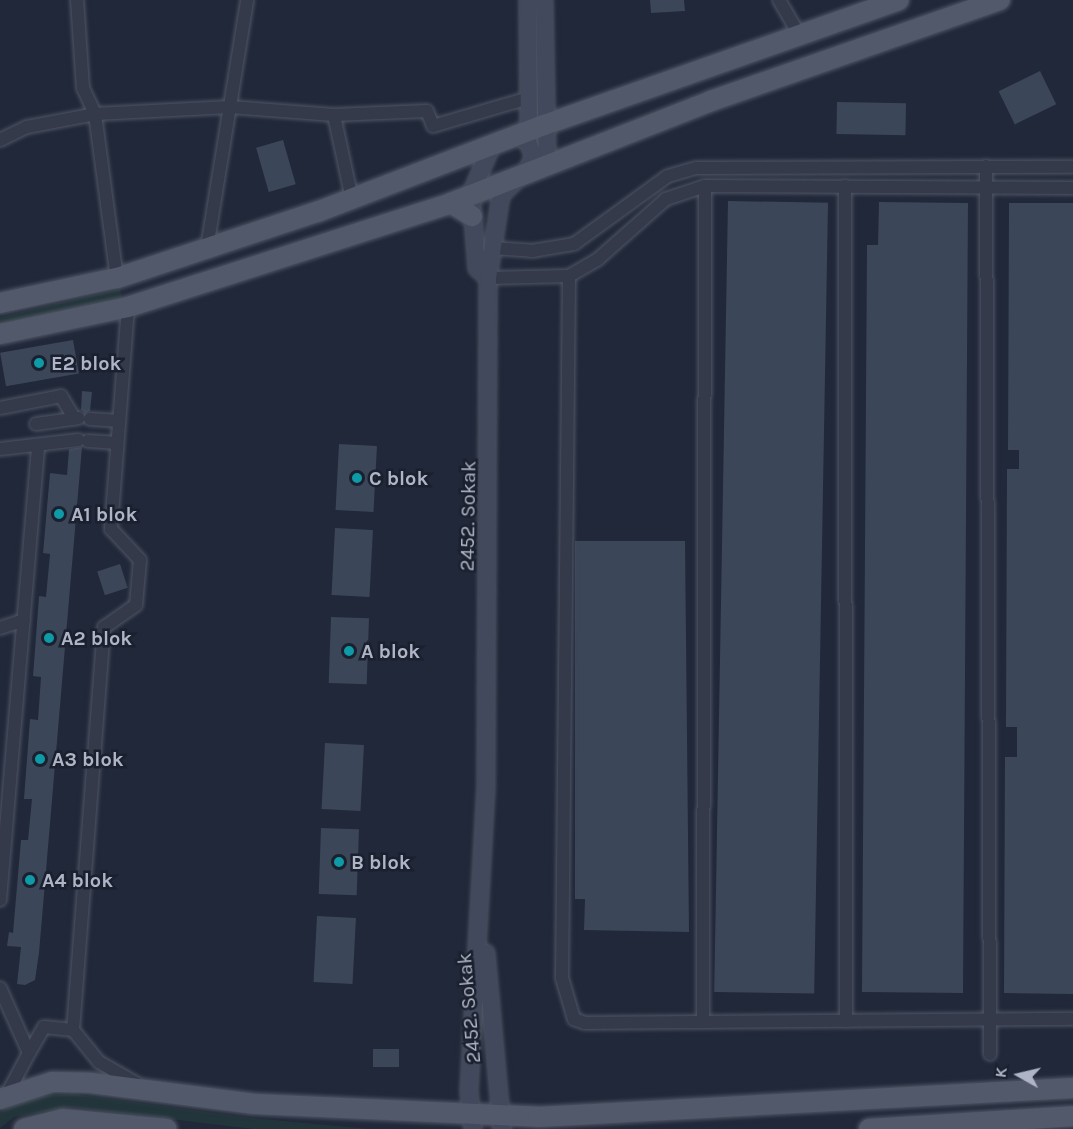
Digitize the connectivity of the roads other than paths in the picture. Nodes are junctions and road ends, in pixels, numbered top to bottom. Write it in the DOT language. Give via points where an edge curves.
graph roads {
  1 [pos="77,0"];
  2 [pos="247,0"];
  3 [pos="528,0"];
  4 [pos="544,0"];
  5 [pos="779,0"];
  6 [pos="899,0"];
  7 [pos="1000,0"];
  8 [pos="801,36"];
  9 [pos="529,98"];
  10 [pos="230,107"];
  11 [pos="95,114"];
  12 [pos="334,115"];
  13 [pos="530,131"];
  14 [pos="0,140"];
  15 [pos="491,147"];
  16 [pos="547,163"];
  17 [pos="986,166"];
  18 [pos="1073,167"];
  19 [pos="527,170"];
  20 [pos="705,186"];
  21 [pos="845,186"];
  22 [pos="987,186"];
  23 [pos="1073,188"];
  24 [pos="471,194"];
  25 [pos="352,199"];
  26 [pos="451,203"];
  27 [pos="472,216"];
  28 [pos="207,248"];
  29 [pos="494,248"];
  30 [pos="569,276"];
  31 [pos="117,278"];
  32 [pos="488,278"];
  33 [pos="0,303"];
  34 [pos="128,307"];
  35 [pos="0,334"];
  36 [pos="0,408"];
  37 [pos="81,418"];
  38 [pos="119,421"];
  39 [pos="36,424"];
  40 [pos="117,443"];
  41 [pos="38,447"];
  42 [pos="0,449"];
  43 [pos="24,620"];
  44 [pos="0,628"];
  45 [pos="481,895"];
  46 [pos="0,900"];
  47 [pos="0,988"];
  48 [pos="1073,1019"];
  49 [pos="989,1020"];
  50 [pos="703,1021"];
  51 [pos="846,1021"];
  52 [pos="73,1030"];
  53 [pos="29,1053"];
  54 [pos="990,1054"];
  55 [pos="1073,1088"];
  56 [pos="166,1094"];
  57 [pos="3,1097"];
  58 [pos="1065,1120"];
  59 [pos="471,1122"];
  60 [pos="500,1123"];
  61 [pos="891,1128"];
  62 [pos="24,1129"];
  63 [pos="167,1129"];
  1 -- 11 [label="street" via="83,88"];
  2 -- 10 [label="street"];
  3 -- 9 [label="main road"];
  4 -- 13 [label="main road"];
  5 -- 8 [label="street"];
  6 -- 8 [label="main road"];
  7 -- 16 [label="main road"];
  8 -- 13 [label="main road"];
  9 -- 12 [label="street" via="433,126 427,111"];
  9 -- 13 [label="main road"];
  10 -- 11 [label="street"];
  10 -- 12 [label="street"];
  10 -- 28 [label="street"];
  11 -- 14 [label="street" via="27,127"];
  11 -- 31 [label="street"];
  12 -- 25 [label="street"];
  13 -- 15 [label="main road"];
  13 -- 16 [label="main road"];
  13 -- 19 [label="main road" via="534,157"];
  15 -- 24 [label="main road, 2452. Sokak"];
  15 -- 25 [label="main road"];
  16 -- 19 [label="main road"];
  17 -- 18 [label="street"];
  17 -- 22 [label="street"];
  17 -- 29 [label="street" via="696,168 668,176 574,244 532,250"];
  19 -- 24 [label="main road"];
  19 -- 29 [label="main road" via="501,195"];
  20 -- 21 [label="street"];
  20 -- 30 [label="street" via="666,199 598,259"];
  20 -- 50 [label="street"];
  21 -- 22 [label="street"];
  21 -- 51 [label="street"];
  22 -- 23 [label="street"];
  22 -- 49 [label="street"];
  24 -- 26 [label="main road"];
  24 -- 27 [label="main road, 2452. Sokak"];
  25 -- 28 [label="main road"];
  26 -- 27 [label="main road"];
  26 -- 34 [label="main road"];
  27 -- 32 [label="main road, 2452. Sokak" via="477,268"];
  28 -- 31 [label="main road"];
  29 -- 32 [label="main road"];
  30 -- 32 [label="street"];
  30 -- 50 [label="street" via="562,978 568,1010 574,1019 585,1023"];
  31 -- 33 [label="main road"];
  32 -- 45 [label="main road, 2452. Sokak" via="490,485"];
  34 -- 35 [label="main road"];
  34 -- 38 [label="street"];
  36 -- 37 [label="street" via="61,396"];
  37 -- 38 [label="street"];
  37 -- 39 [label="street"];
  38 -- 40 [label="street"];
  40 -- 41 [label="street" via="83,441"];
  40 -- 52 [label="street" via="111,529 140,560 136,606 104,627"];
  41 -- 42 [label="street"];
  41 -- 43 [label="street"];
  43 -- 44 [label="street"];
  43 -- 46 [label="street"];
  45 -- 59 [label="main road, 2452. Sokak"];
  45 -- 60 [label="main road, 2452. Sokak"];
  47 -- 53 [label="street"];
  48 -- 49 [label="street"];
  49 -- 51 [label="street"];
  49 -- 54 [label="street"];
  50 -- 51 [label="street"];
  52 -- 53 [label="street" via="44,1027"];
  52 -- 56 [label="street" via="99,1062 126,1079"];
  53 -- 57 [label="street"];
  55 -- 60 [label="main road"];
  56 -- 57 [label="main road" via="91,1083 52,1082"];
  56 -- 59 [label="main road"];
  58 -- 61 [label="main road"];
  59 -- 60 [label="main road"];
  62 -- 63 [label="main road" via="63,1119"];
}
